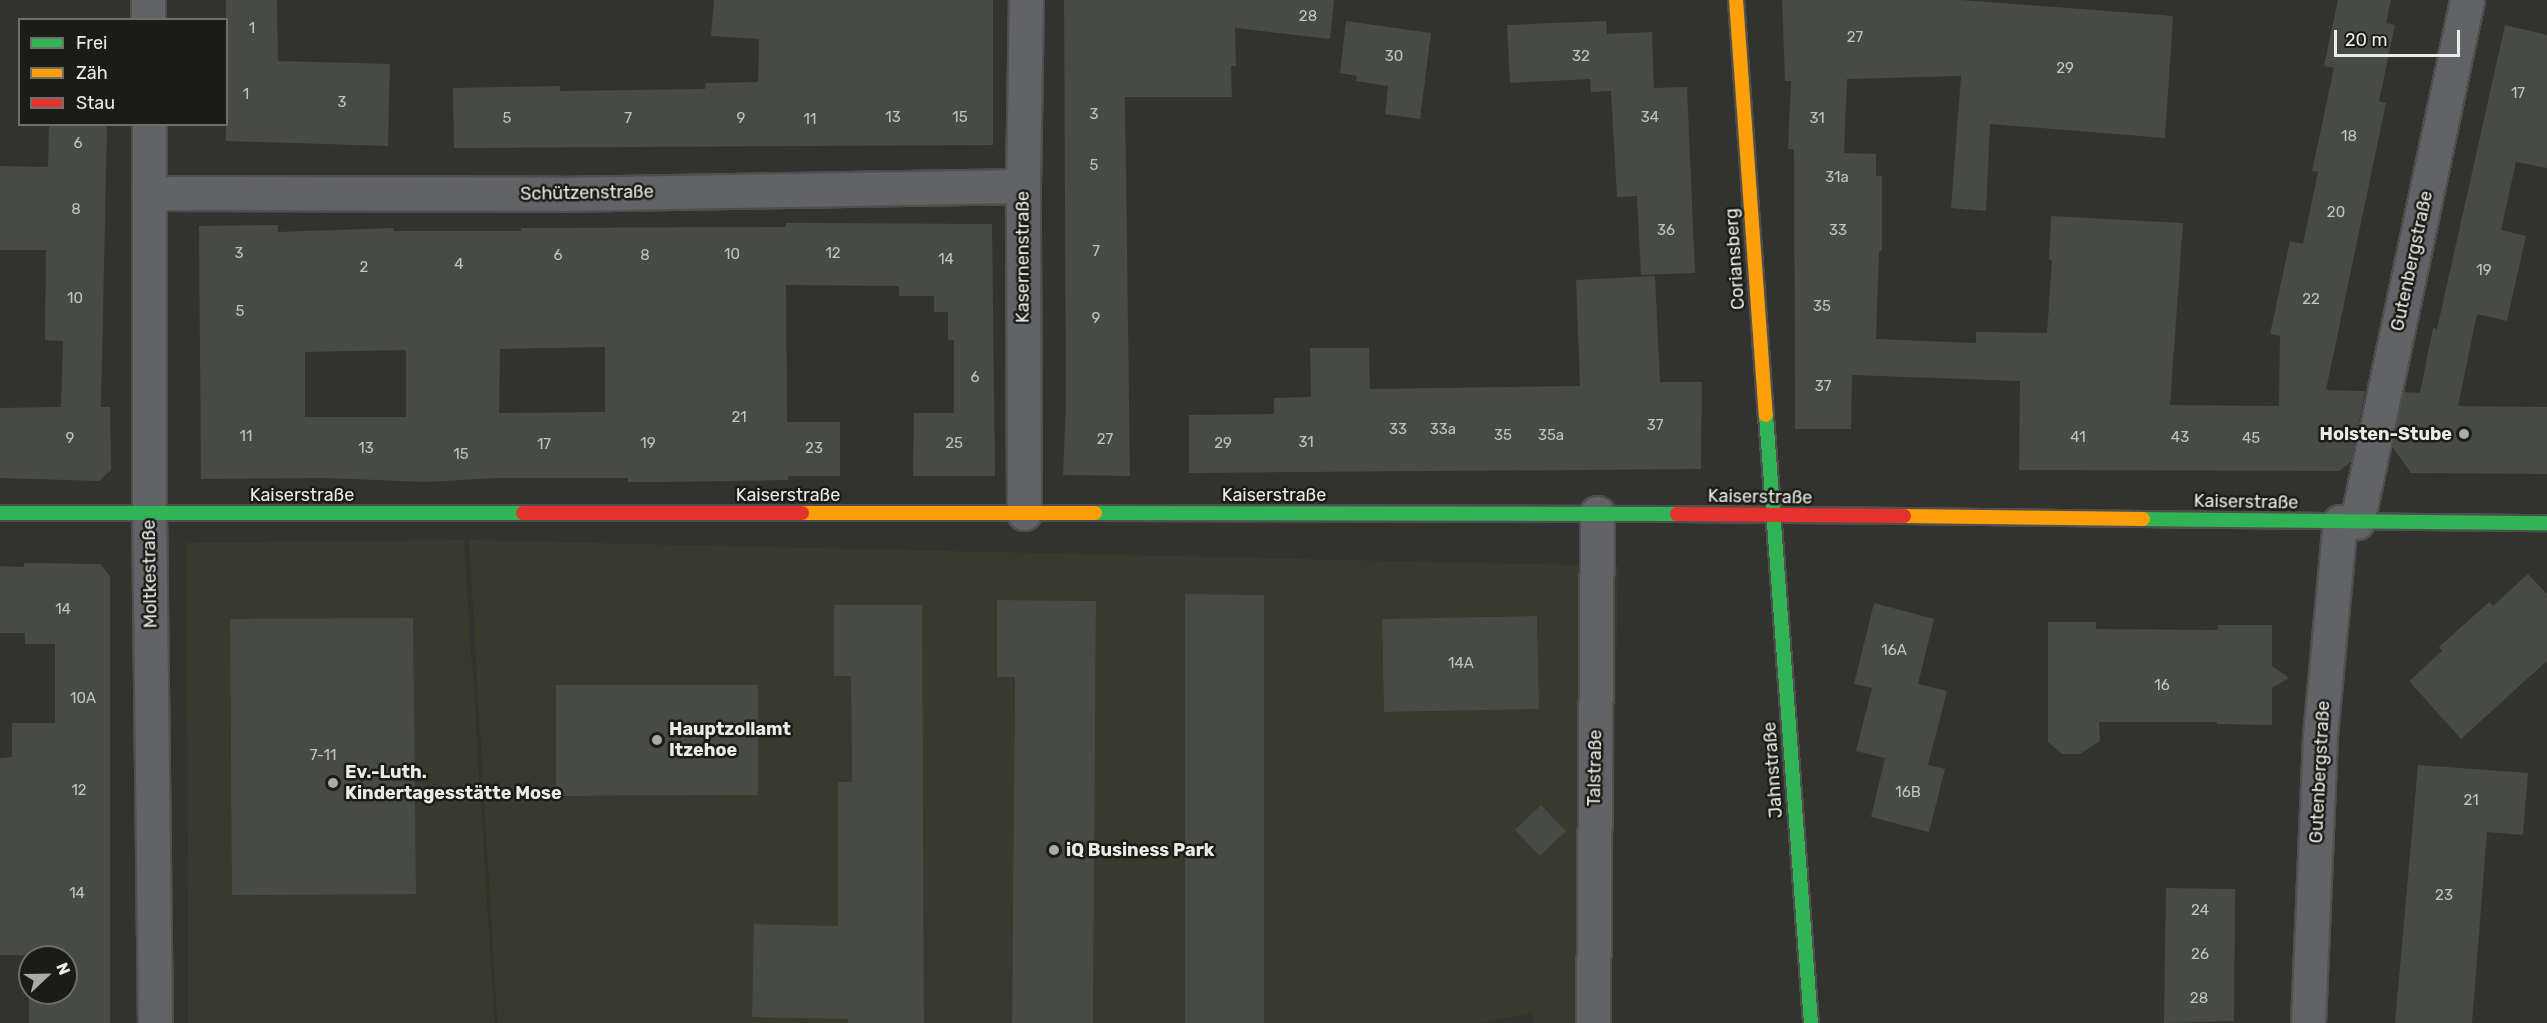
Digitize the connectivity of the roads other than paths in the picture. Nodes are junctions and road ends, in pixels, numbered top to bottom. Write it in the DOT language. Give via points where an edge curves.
graph roads {
  1 [pos="148,0"];
  2 [pos="1026,0"];
  3 [pos="1736,0"];
  4 [pos="2467,0"];
  5 [pos="148,18"];
  6 [pos="150,126"];
  7 [pos="1023,186"];
  8 [pos="150,193"];
  9 [pos="0,513"];
  10 [pos="149,513"];
  11 [pos="1024,513"];
  12 [pos="1598,513"];
  13 [pos="1772,515"];
  14 [pos="2348,522"];
  15 [pos="2547,523"];
  16 [pos="155,1023"];
  17 [pos="1593,1023"];
  18 [pos="1811,1023"];
  19 [pos="2308,1023"];
  1 -- 5 [label="street"];
  2 -- 7 [label="street, Kasernenstraße"];
  3 -- 13 [label="main road, Coriansberg"];
  4 -- 14 [label="street, Gutenbergstraße"];
  6 -- 8 [label="street, Moltkestraße"];
  7 -- 8 [label="street, Schützenstraße" via="560,194"];
  7 -- 11 [label="street, Kasernenstraße"];
  8 -- 10 [label="street, Moltkestraße"];
  9 -- 10 [label="main road, Kaiserstraße"];
  10 -- 11 [label="main road, Kaiserstraße"];
  10 -- 16 [label="street, Moltkestraße"];
  11 -- 12 [label="main road, Kaiserstraße"];
  12 -- 13 [label="main road, Kaiserstraße"];
  12 -- 17 [label="street, Talstraße"];
  13 -- 14 [label="main road, Kaiserstraße"];
  13 -- 18 [label="main road, Jahnstraße"];
  14 -- 15 [label="main road, Kaiserstraße"];
  14 -- 19 [label="street, Gutenbergstraße" via="2320,736"];
}
